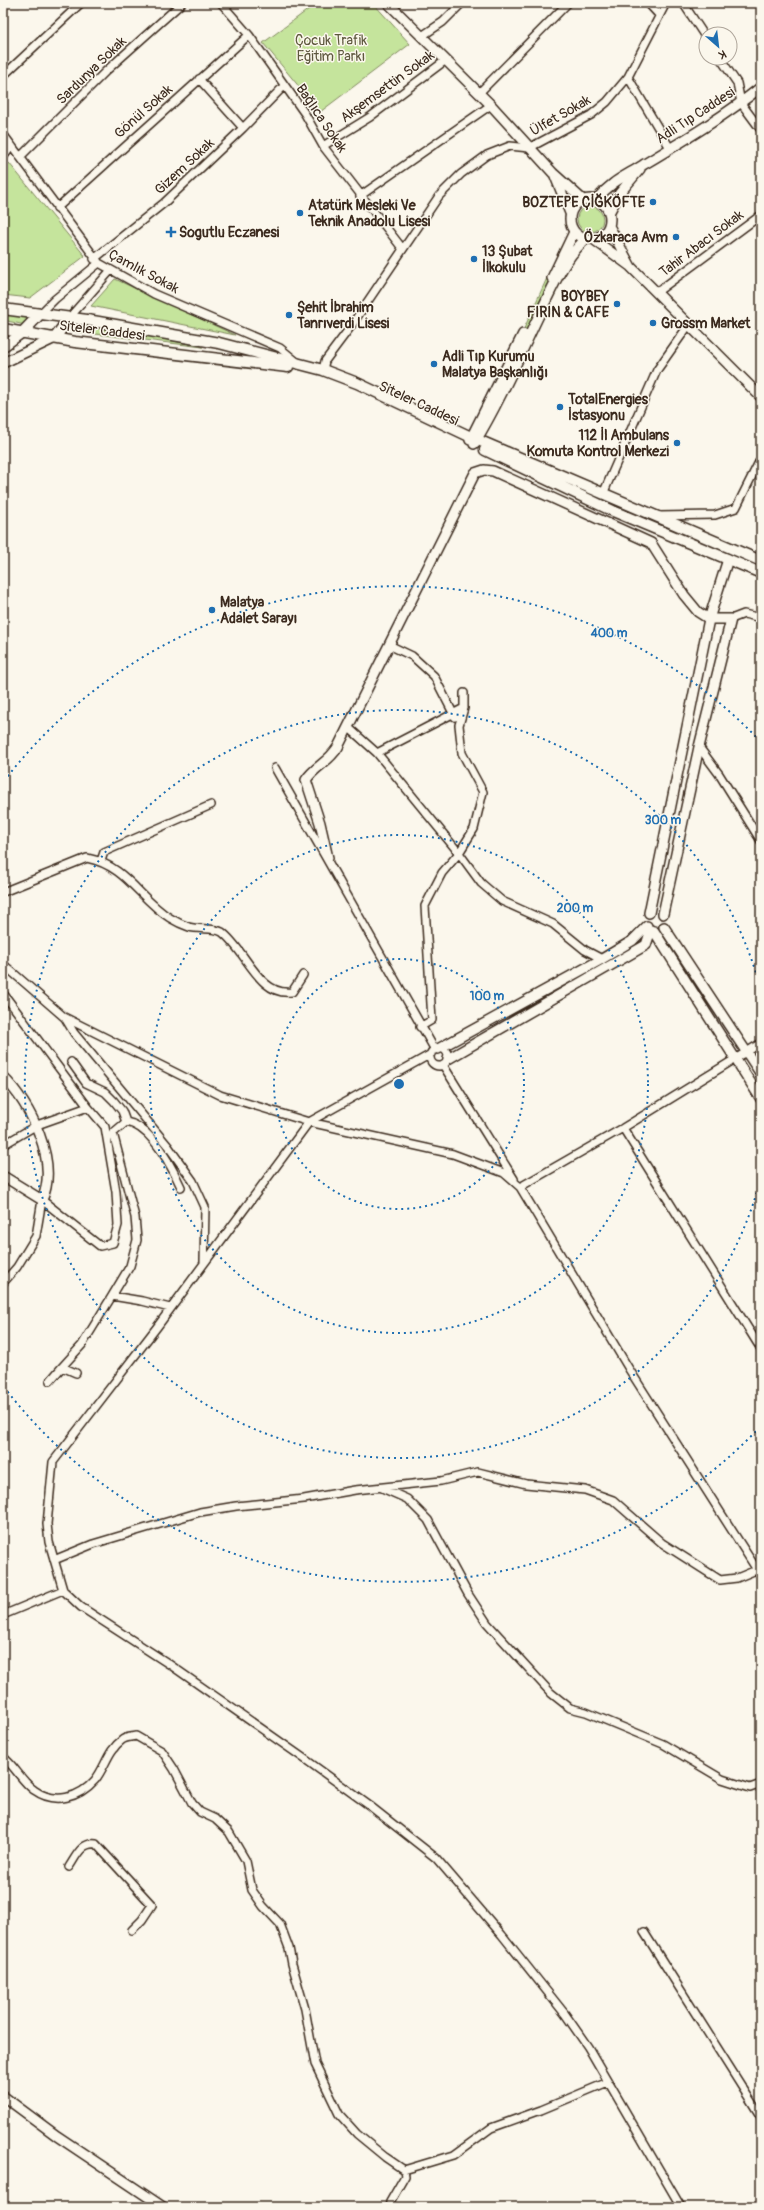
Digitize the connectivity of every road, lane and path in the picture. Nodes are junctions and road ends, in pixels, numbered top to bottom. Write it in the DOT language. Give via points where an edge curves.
graph roads {
  1 [pos="81,3"];
  2 [pos="182,3"];
  3 [pos="221,3"];
  4 [pos="388,3"];
  5 [pos="462,3"];
  6 [pos="568,3"];
  7 [pos="648,3"];
  8 [pos="666,3"];
  9 [pos="683,3"];
  10 [pos="659,15"];
  11 [pos="698,26"];
  12 [pos="249,35"];
  13 [pos="422,36"];
  14 [pos="446,60"];
  15 [pos="725,66"];
  16 [pos="3,76"];
  17 [pos="628,76"];
  18 [pos="199,78"];
  19 [pos="284,86"];
  20 [pos="761,87"];
  21 [pos="478,93"];
  22 [pos="741,103"];
  23 [pos="491,105"];
  24 [pos="244,128"];
  25 [pos="761,130"];
  26 [pos="3,134"];
  27 [pos="12,146"];
  28 [pos="324,146"];
  29 [pos="529,148"];
  30 [pos="670,148"];
  31 [pos="3,157"];
  32 [pos="20,157"];
  33 [pos="642,166"];
  34 [pos="553,173"];
  35 [pos="360,196"];
  36 [pos="583,200"];
  37 [pos="596,200"];
  38 [pos="56,208"];
  39 [pos="570,213"];
  40 [pos="609,213"];
  41 [pos="761,215"];
  42 [pos="609,226"];
  43 [pos="574,232"];
  44 [pos="590,239"];
  45 [pos="402,248"];
  46 [pos="97,261"];
  47 [pos="631,267"];
  48 [pos="111,270"];
  49 [pos="657,292"];
  50 [pos="3,309"];
  51 [pos="39,315"];
  52 [pos="69,318"];
  53 [pos="688,326"];
  54 [pos="3,329"];
  55 [pos="22,333"];
  56 [pos="55,338"];
  57 [pos="3,347"];
  58 [pos="3,363"];
  59 [pos="299,363"];
  60 [pos="323,370"];
  61 [pos="761,397"];
  62 [pos="473,440"];
  63 [pos="761,458"];
  64 [pos="604,494"];
  65 [pos="656,517"];
  66 [pos="728,560"];
  67 [pos="761,561"];
  68 [pos="761,573"];
  69 [pos="708,618"];
  70 [pos="731,618"];
  71 [pos="761,618"];
  72 [pos="389,645"];
  73 [pos="464,693"];
  74 [pos="464,708"];
  75 [pos="453,714"];
  76 [pos="459,724"];
  77 [pos="348,727"];
  78 [pos="699,747"];
  79 [pos="377,753"];
  80 [pos="275,768"];
  81 [pos="210,805"];
  82 [pos="761,842"];
  83 [pos="459,853"];
  84 [pos="328,858"];
  85 [pos="101,861"];
  86 [pos="3,892"];
  87 [pos="649,913"];
  88 [pos="663,914"];
  89 [pos="664,927"];
  90 [pos="650,929"];
  91 [pos="602,959"];
  92 [pos="3,964"];
  93 [pos="303,975"];
  94 [pos="3,993"];
  95 [pos="64,1018"];
  96 [pos="420,1027"];
  97 [pos="761,1043"];
  98 [pos="435,1051"];
  99 [pos="747,1051"];
  100 [pos="736,1058"];
  101 [pos="71,1062"];
  102 [pos="445,1062"];
  103 [pos="761,1074"];
  104 [pos="4,1079"];
  105 [pos="761,1099"];
  106 [pos="88,1107"];
  107 [pos="126,1122"];
  108 [pos="309,1122"];
  109 [pos="37,1126"];
  110 [pos="623,1128"];
  111 [pos="3,1145"];
  112 [pos="3,1176"];
  113 [pos="181,1187"];
  114 [pos="520,1187"];
  115 [pos="42,1200"];
  116 [pos="204,1262"];
  117 [pos="3,1283"];
  118 [pos="112,1296"];
  119 [pos="170,1308"];
  120 [pos="761,1349"];
  121 [pos="62,1367"];
  122 [pos="76,1373"];
  123 [pos="50,1381"];
  124 [pos="380,1487"];
  125 [pos="54,1560"];
  126 [pos="760,1571"];
  127 [pos="63,1590"];
  128 [pos="3,1615"];
  129 [pos="3,1757"];
  130 [pos="761,1784"];
  131 [pos="69,1867"];
  132 [pos="132,1930"];
  133 [pos="644,1932"];
  134 [pos="608,2082"];
  135 [pos="3,2096"];
  136 [pos="761,2117"];
  137 [pos="404,2170"];
  138 [pos="163,2207"];
  139 [pos="389,2207"];
  140 [pos="681,2207"];
  1 -- 16 [label="street"];
  2 -- 32 [label="street, Sardunya Sokak" via="106,71"];
  3 -- 12 [label="street, Bağlıca Sokak"];
  4 -- 13 [label="street"];
  5 -- 13 [label="street"];
  6 -- 21 [label="street"];
  7 -- 10 [label="street"];
  8 -- 10 [label="street, Ülfet Sokak"];
  9 -- 11 [label="street"];
  10 -- 17 [label="street, Ülfet Sokak"];
  12 -- 18 [label="street, Gönül Sokak"];
  12 -- 19 [label="street, Bağlıca Sokak"];
  13 -- 14 [label="street"];
  14 -- 21 [label="street"];
  14 -- 28 [label="street, Akşemsettin Sokak" via="370,117"];
  15 -- 22 [label="street" via="737,83"];
  17 -- 29 [label="street, Ülfet Sokak" via="607,102 591,115"];
  17 -- 30 [label="street"];
  18 -- 24 [label="street"];
  18 -- 38 [label="street, Gönül Sokak"];
  19 -- 24 [label="street, Gizem Sokak"];
  19 -- 28 [label="street, Bağlıca Sokak"];
  20 -- 22 [label="street, Adli Tıp Caddesi"];
  21 -- 23 [label="street"];
  22 -- 25 [label="street"];
  22 -- 30 [label="street, Adli Tıp Caddesi"];
  23 -- 29 [label="street"];
  23 -- 35 [label="street"];
  24 -- 46 [label="street, Gizem Sokak"];
  26 -- 27 [label="street, Çamlık Sokak"];
  27 -- 31 [label="street"];
  27 -- 32 [label="street, Çamlık Sokak"];
  28 -- 35 [label="street, Bağlıca Sokak"];
  29 -- 34 [label="street"];
  29 -- 45 [label="street" via="510,146 487,155 461,174 439,196"];
  30 -- 33 [label="street, Adli Tıp Caddesi"];
  32 -- 38 [label="street, Çamlık Sokak"];
  33 -- 37 [label="street, Adli Tıp Caddesi" via="618,178"];
  33 -- 40 [label="street, Adli Tıp Caddesi" via="619,194"];
  34 -- 36 [label="street"];
  34 -- 39 [label="street"];
  35 -- 45 [label="street, Bağlıca Sokak"];
  36 -- 37 [label="street"];
  36 -- 39 [label="street" via="578,202"];
  37 -- 40 [label="street" via="602,202"];
  38 -- 46 [label="street, Çamlık Sokak"];
  39 -- 43 [label="street"];
  40 -- 42 [label="street, Adli Tıp Caddesi"];
  41 -- 49 [label="street, Tahir Abacı Sokak"];
  42 -- 44 [label="street" via="605,232"];
  42 -- 47 [label="street"];
  43 -- 44 [label="street"];
  43 -- 62 [label="street"];
  44 -- 47 [label="street"];
  44 -- 62 [label="street" via="574,250"];
  45 -- 60 [label="street" via="325,361"];
  46 -- 48 [label="street, Çamlık Sokak"];
  46 -- 51 [label="street, Gizem Sokak"];
  47 -- 49 [label="street"];
  48 -- 52 [label="street"];
  48 -- 59 [label="street, Çamlık Sokak" via="154,294 280,348"];
  49 -- 53 [label="street"];
  50 -- 51 [label="main road, Siteler Caddesi"];
  51 -- 52 [label="main road, Siteler Caddesi"];
  51 -- 55 [label="main road"];
  52 -- 56 [label="main road"];
  52 -- 59 [label="main road, Siteler Caddesi" via="219,343"];
  53 -- 61 [label="street"];
  53 -- 64 [label="street" via="657,370"];
  54 -- 55 [label="main road, Siteler Caddesi"];
  55 -- 56 [label="main road, Siteler Caddesi"];
  55 -- 57 [label="street"];
  56 -- 58 [label="street"];
  56 -- 62 [label="main road, Siteler Caddesi" via="282,365 336,381"];
  59 -- 60 [label="main road, Siteler Caddesi"];
  60 -- 62 [label="main road, Siteler Caddesi" via="357,383"];
  62 -- 64 [label="main road, Siteler Caddesi"];
  62 -- 66 [label="main road, Siteler Caddesi" via="613,511"];
  63 -- 65 [label="street" via="736,508 716,515"];
  64 -- 65 [label="main road, Siteler Caddesi"];
  65 -- 67 [label="main road, Siteler Caddesi"];
  66 -- 68 [label="main road, Siteler Caddesi"];
  66 -- 69 [label="street"];
  69 -- 70 [label="street"];
  69 -- 72 [label="street" via="698,612 684,595 651,543 484,470 475,473"];
  69 -- 87 [label="street"];
  70 -- 71 [label="street" via="744,614"];
  70 -- 78 [label="street"];
  72 -- 75 [label="street" via="412,656 434,676"];
  72 -- 77 [label="street"];
  73 -- 74 [label="street"];
  74 -- 75 [label="street"];
  74 -- 76 [label="street"];
  75 -- 76 [label="street"];
  75 -- 79 [label="street"];
  76 -- 83 [label="street" via="462,753 483,792 474,829"];
  77 -- 79 [label="street"];
  77 -- 84 [label="street" via="330,758 311,772 306,780"];
  78 -- 82 [label="street" via="720,774"];
  78 -- 88 [label="street"];
  79 -- 83 [label="street"];
  80 -- 84 [label="street"];
  81 -- 85 [label="street" via="104,852"];
  83 -- 91 [label="street" via="481,883 502,901 553,924 585,950"];
  83 -- 96 [label="street" via="442,873 425,906 432,1020"];
  84 -- 96 [label="street"];
  85 -- 86 [label="street" via="87,858"];
  85 -- 93 [label="street" via="122,874 169,917 188,927 220,931 234,942 268,987 281,994 292,992"];
  87 -- 88 [label="street" via="654,911"];
  87 -- 90 [label="street" via="646,919"];
  88 -- 89 [label="street" via="666,919"];
  89 -- 90 [label="street"];
  89 -- 99 [label="street"];
  90 -- 91 [label="street"];
  90 -- 100 [label="street"];
  90 -- 102 [label="street" via="646,945"];
  91 -- 98 [label="street"];
  92 -- 95 [label="street"];
  94 -- 106 [label="street"];
  95 -- 108 [label="street" via="220,1096"];
  95 -- 116 [label="street" via="168,1146 193,1181 205,1207"];
  96 -- 98 [label="street"];
  97 -- 99 [label="street"];
  98 -- 102 [label="street" via="446,1052"];
  98 -- 102 [label="street" via="431,1060 435,1064"];
  98 -- 108 [label="street"];
  99 -- 100 [label="street"];
  99 -- 103 [label="street"];
  100 -- 105 [label="street"];
  100 -- 110 [label="street"];
  101 -- 107 [label="street" via="86,1083 104,1092 114,1102 122,1111"];
  102 -- 114 [label="street"];
  104 -- 109 [label="street" via="16,1089"];
  106 -- 109 [label="street"];
  106 -- 115 [label="street" via="105,1127 116,1192 118,1224 113,1243 100,1246"];
  107 -- 113 [label="street" via="136,1124 158,1147 170,1162"];
  107 -- 118 [label="street" via="114,1133 135,1217 137,1240 130,1266"];
  108 -- 114 [label="street" via="453,1154 504,1173"];
  108 -- 116 [label="street"];
  109 -- 111 [label="street"];
  109 -- 115 [label="street" via="49,1181"];
  110 -- 114 [label="street"];
  110 -- 120 [label="street"];
  112 -- 115 [label="street"];
  114 -- 126 [label="street" via="629,1369"];
  115 -- 117 [label="street" via="36,1236"];
  116 -- 119 [label="street"];
  118 -- 119 [label="street"];
  118 -- 121 [label="street" via="82,1344"];
  119 -- 125 [label="street" via="53,1462 47,1524"];
  121 -- 122 [label="street"];
  121 -- 123 [label="street"];
  124 -- 125 [label="street" via="200,1512 93,1544"];
  124 -- 126 [label="street" via="441,1481 478,1472 526,1484 585,1490 613,1500 662,1543 720,1580"];
  124 -- 130 [label="street" via="407,1499 428,1520 468,1594 487,1623 551,1693 570,1708 586,1712 663,1744 722,1779 750,1788"];
  125 -- 127 [label="street"];
  127 -- 128 [label="street"];
  127 -- 134 [label="street" via="81,1607 170,1664 302,1757 436,1858 565,2014"];
  129 -- 137 [label="street" via="34,1790 52,1798 66,1799 80,1793 95,1780 111,1750 123,1739 136,1736 162,1750 192,1803 200,1812 215,1819 229,1832 246,1861 252,1890 280,1924 305,2009 314,2064 339,2114 357,2134"];
  131 -- 132 [label="street" via="84,1846 96,1844 152,1905"];
  133 -- 136 [label="street"];
  134 -- 137 [label="street" via="491,2128 454,2155"];
  134 -- 140 [label="street"];
  135 -- 138 [label="street" via="57,2136"];
  137 -- 139 [label="street" via="405,2176"];
}
